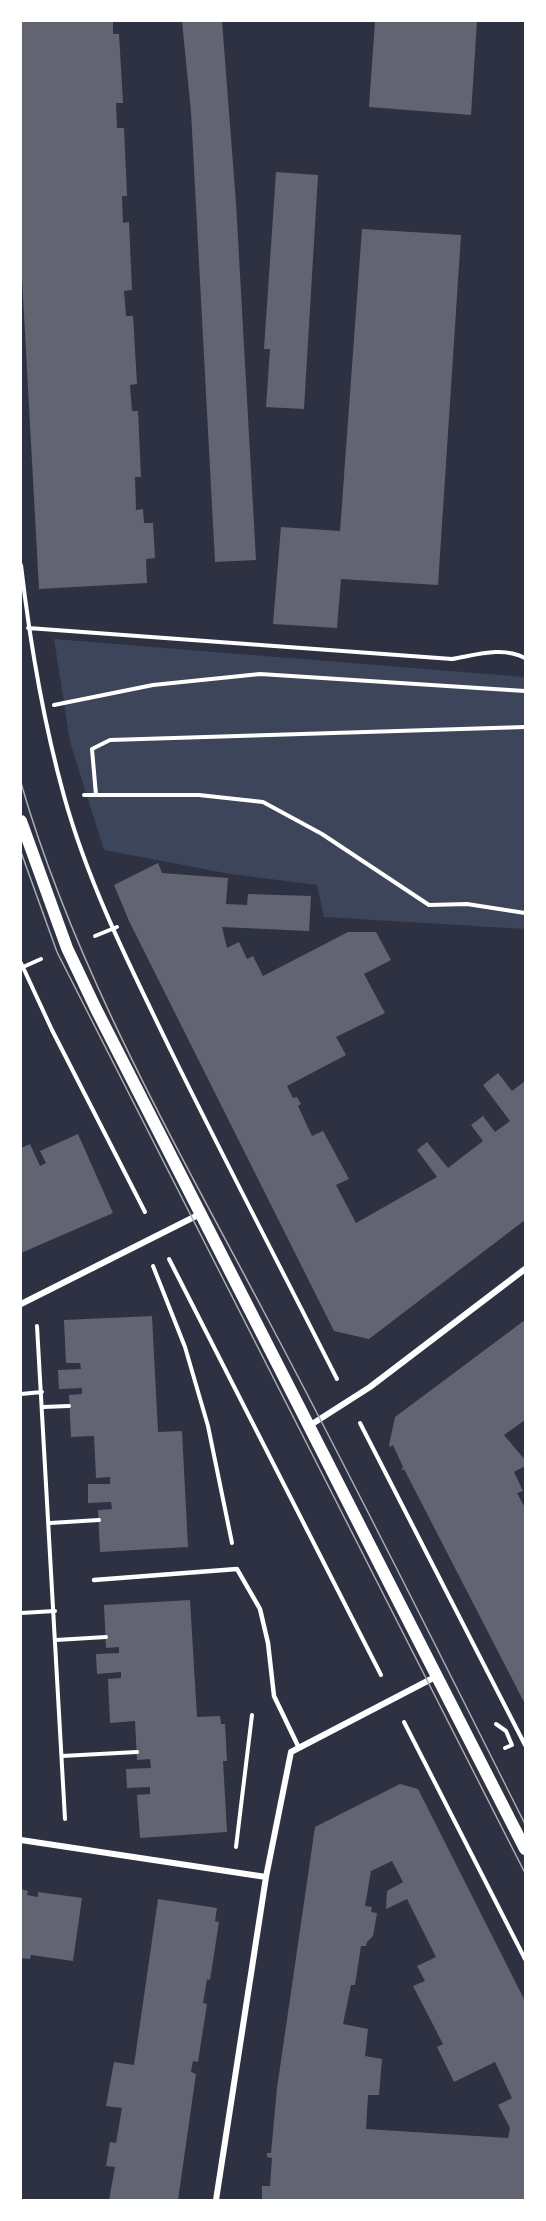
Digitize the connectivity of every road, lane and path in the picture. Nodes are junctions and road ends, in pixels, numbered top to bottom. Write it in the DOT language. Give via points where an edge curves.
graph roads {
  1 [pos="21,565"];
  2 [pos="28,628"];
  3 [pos="525,658"];
  4 [pos="525,691"];
  5 [pos="54,705"];
  6 [pos="525,727"];
  7 [pos="84,795"];
  8 [pos="96,795"];
  9 [pos="21,821"];
  10 [pos="525,913"];
  11 [pos="21,963"];
  12 [pos="201,1214"];
  13 [pos="157,1236"];
  14 [pos="525,1269"];
  15 [pos="23,1303"];
  16 [pos="42,1392"];
  17 [pos="21,1394"];
  18 [pos="348,1401"];
  19 [pos="69,1406"];
  20 [pos="43,1407"];
  21 [pos="308,1426"];
  22 [pos="99,1520"];
  23 [pos="50,1524"];
  24 [pos="94,1580"];
  25 [pos="55,1611"];
  26 [pos="21,1613"];
  27 [pos="106,1637"];
  28 [pos="57,1640"];
  29 [pos="437,1675"];
  30 [pos="392,1698"];
  31 [pos="525,1745"];
  32 [pos="299,1748"];
  33 [pos="137,1752"];
  34 [pos="62,1756"];
  35 [pos="21,1840"];
  36 [pos="67,1847"];
  37 [pos="525,1849"];
  38 [pos="266,1877"];
  39 [pos="525,1959"];
  40 [pos="216,2200"];
  1 -- 2 [label="path"];
  2 -- 3 [label="path" via="452,659 491,652 515,653"];
  2 -- 18 [label="path" via="64,798 112,929"];
  4 -- 5 [label="path" via="260,674 153,685"];
  6 -- 8 [label="path" via="110,740 92,749"];
  7 -- 8 [label="path"];
  8 -- 10 [label="path" via="199,795 262,802 322,834 429,905 467,904"];
  9 -- 12 [label="main road" via="68,948"];
  11 -- 13 [label="path"];
  12 -- 13 [label="street"];
  12 -- 21 [label="main road"];
  13 -- 15 [label="street"];
  13 -- 30 [label="path"];
  14 -- 18 [label="street"];
  15 -- 16 [label="path" via="37,1324"];
  16 -- 17 [label="path"];
  16 -- 20 [label="path"];
  18 -- 21 [label="street"];
  18 -- 31 [label="path"];
  19 -- 20 [label="path"];
  20 -- 23 [label="path"];
  21 -- 29 [label="main road"];
  22 -- 23 [label="path"];
  23 -- 25 [label="path"];
  24 -- 32 [label="lane" via="237,1569 260,1609 274,1696"];
  25 -- 26 [label="path"];
  25 -- 28 [label="path"];
  27 -- 28 [label="path"];
  28 -- 34 [label="path"];
  29 -- 30 [label="street"];
  29 -- 37 [label="main road"];
  30 -- 32 [label="street"];
  30 -- 39 [label="path"];
  32 -- 38 [label="street" via="291,1752"];
  33 -- 34 [label="path"];
  34 -- 36 [label="path"];
  35 -- 36 [label="street"];
  36 -- 38 [label="street"];
  38 -- 40 [label="street"];
}
